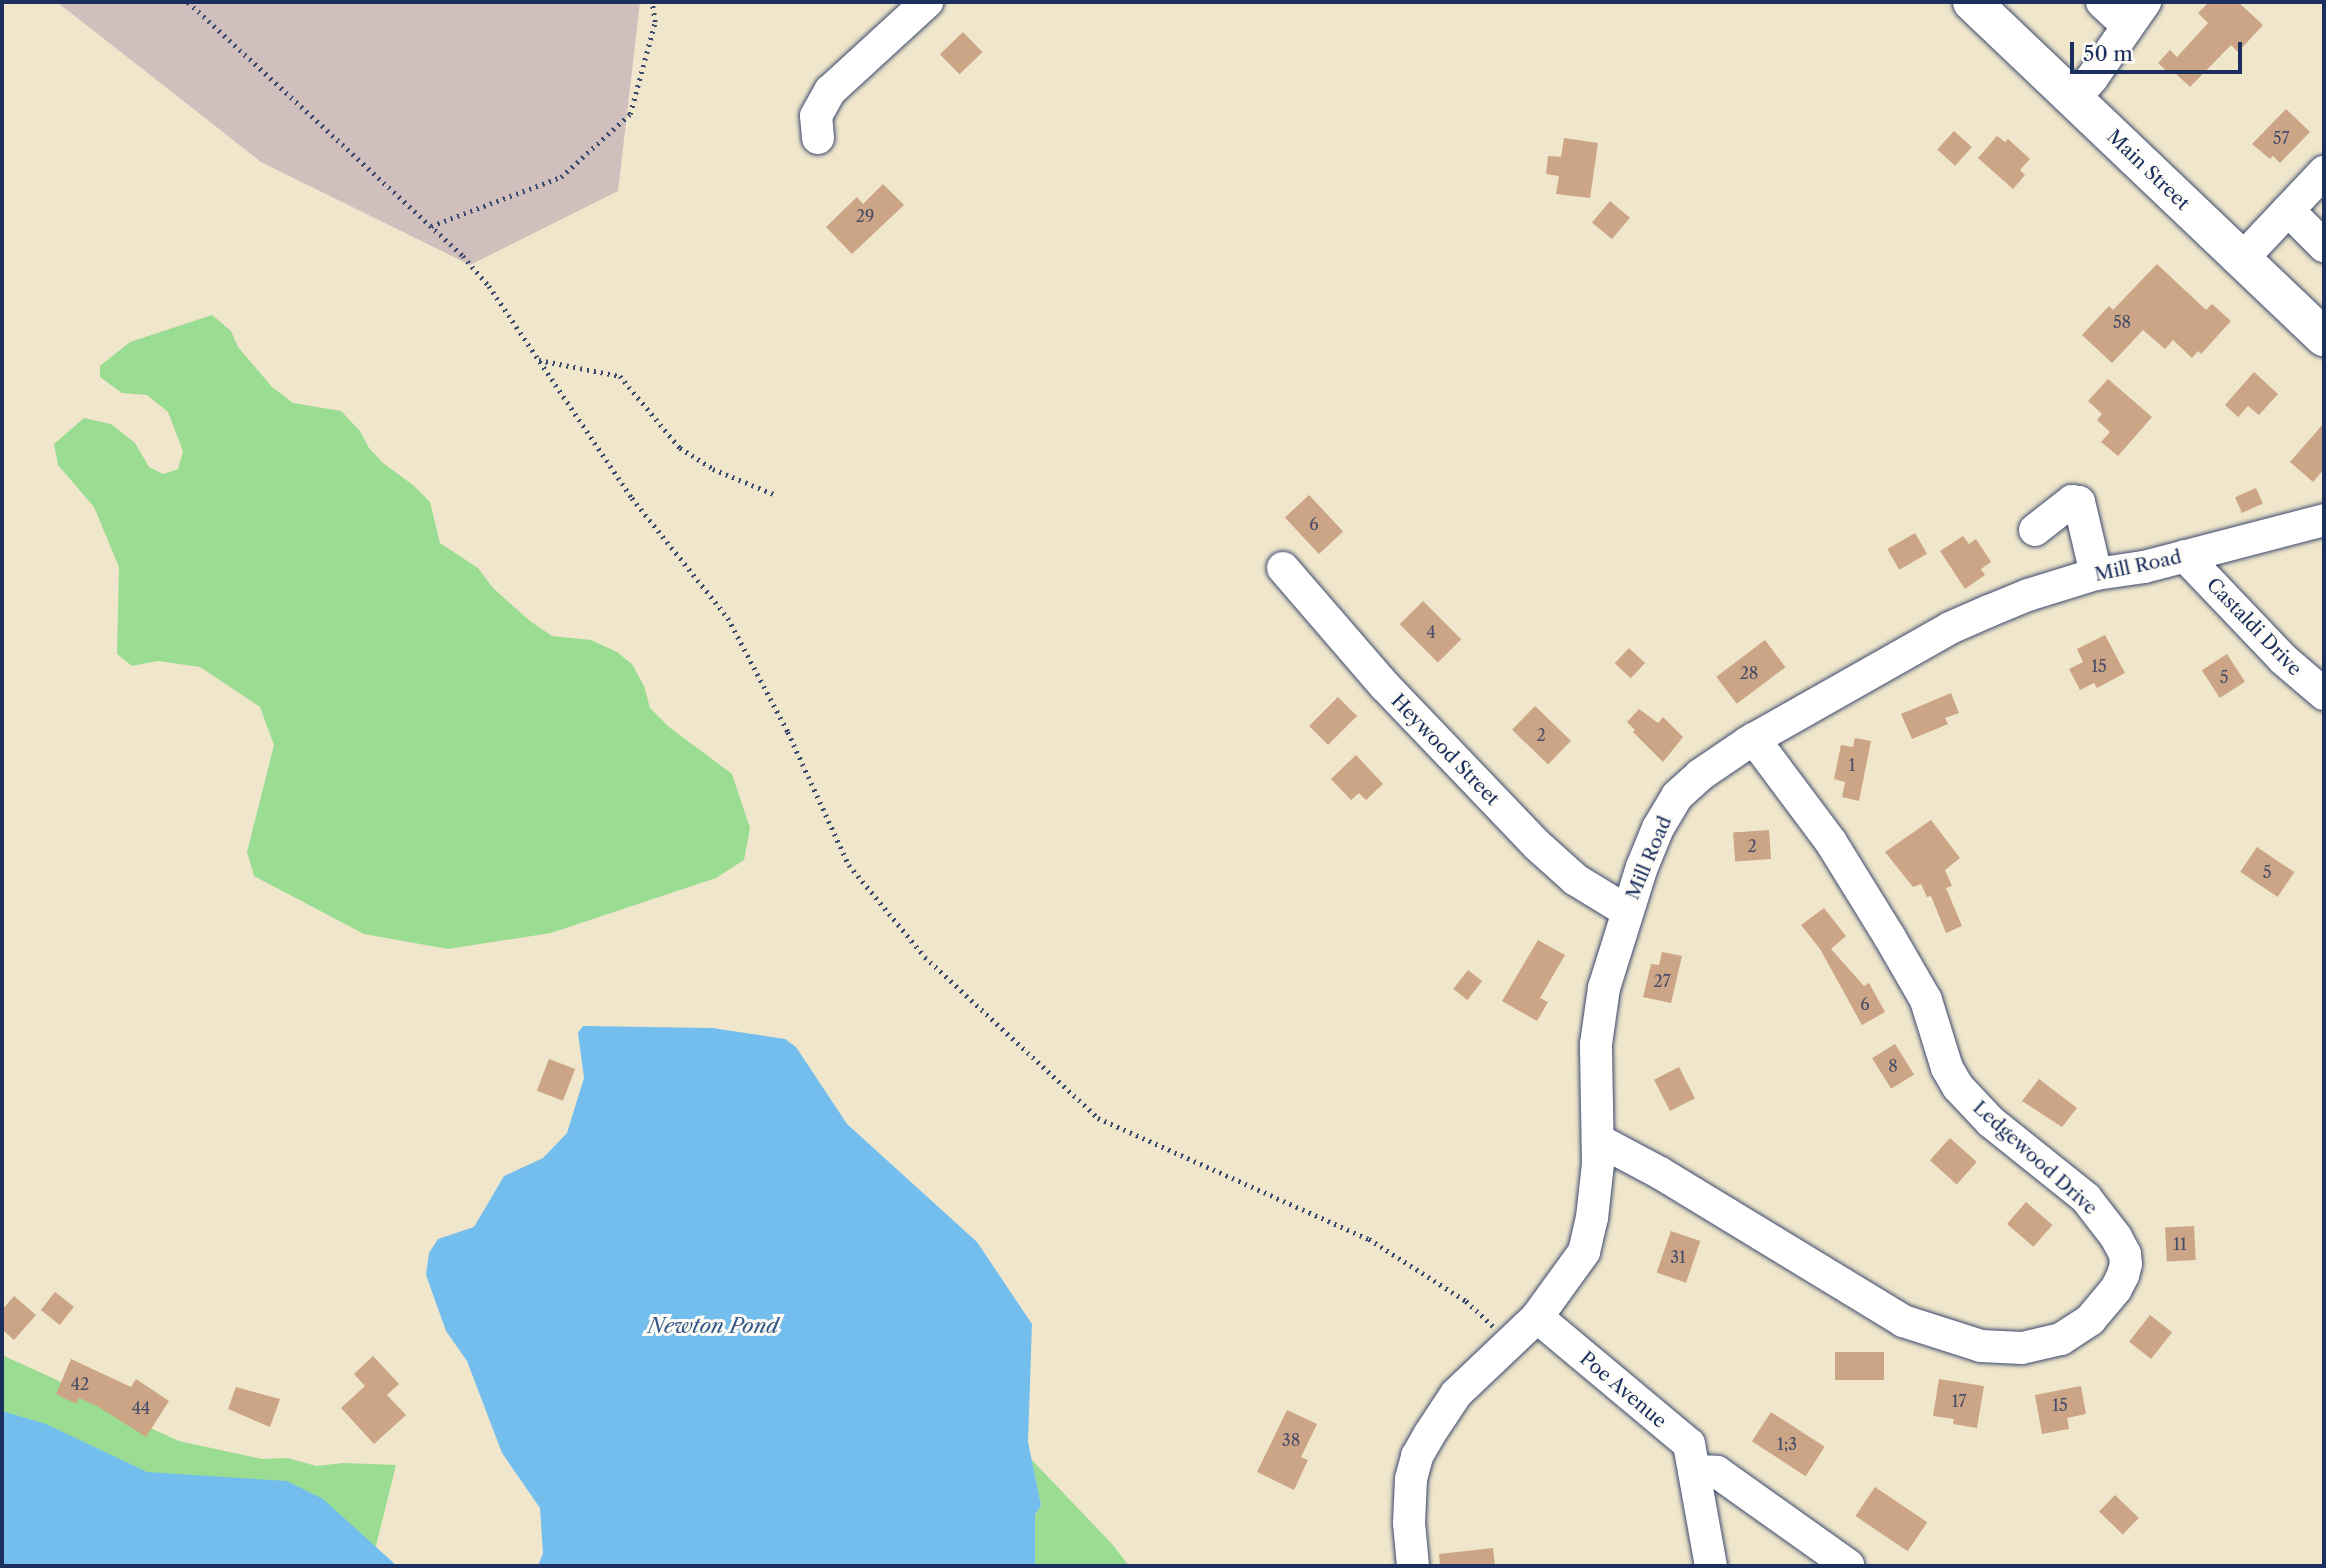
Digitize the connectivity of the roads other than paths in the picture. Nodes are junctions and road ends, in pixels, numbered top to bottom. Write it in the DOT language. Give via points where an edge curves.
graph roads {
  1 [pos="927,2"];
  2 [pos="2102,2"];
  3 [pos="1980,4"];
  4 [pos="2136,14"];
  5 [pos="2074,99"];
  6 [pos="818,138"];
  7 [pos="2324,172"];
  8 [pos="2288,210"];
  9 [pos="2324,246"];
  10 [pos="2242,259"];
  11 [pos="2318,320"];
  12 [pos="2324,520"];
  13 [pos="2035,530"];
  14 [pos="2185,556"];
  15 [pos="1283,568"];
  16 [pos="2096,574"];
  17 [pos="2324,694"];
  18 [pos="1754,739"];
  19 [pos="1627,911"];
  20 [pos="1598,1140"];
  21 [pos="1537,1317"];
  22 [pos="1694,1471"];
  23 [pos="1849,1565"];
  24 [pos="1413,1566"];
  25 [pos="1711,1566"];
  1 -- 6 [label="street" via="830,91 816,116"];
  2 -- 4 [label="street"];
  3 -- 5 [label="main road, Main Street"];
  4 -- 5 [label="street"];
  5 -- 10 [label="main road, Main Street"];
  7 -- 8 [label="street"];
  8 -- 9 [label="street"];
  8 -- 10 [label="street"];
  10 -- 11 [label="main road, Main Street"];
  12 -- 14 [label="street, Mill Road"];
  13 -- 16 [label="street" via="2072,501 2079,502"];
  14 -- 16 [label="street, Mill Road"];
  14 -- 17 [label="street, Castaldi Drive" via="2283,659"];
  15 -- 19 [label="street, Heywood Street" via="1385,686 1537,845 1576,880"];
  16 -- 18 [label="street, Mill Road" via="2028,594 1950,628"];
  18 -- 19 [label="street, Mill Road" via="1677,796 1658,828"];
  18 -- 20 [label="street, Ledgewood Drive" via="1831,842 1889,936 1926,1000 1947,1068 1958,1087 1991,1122 2086,1198 2125,1254 2123,1275 2090,1320 2067,1335 2022,1348 1981,1346 1903,1321"];
  19 -- 20 [label="street, Mill Road" via="1604,988 1596,1044"];
  20 -- 21 [label="street, Mill Road" via="1592,1218 1584,1252"];
  21 -- 22 [label="street, Poe Avenue" via="1689,1444"];
  21 -- 24 [label="street, Mill Road" via="1456,1394 1418,1456 1411,1479"];
  22 -- 23 [label="street" via="1717,1472"];
  22 -- 25 [label="street, Poe Avenue"];
}
